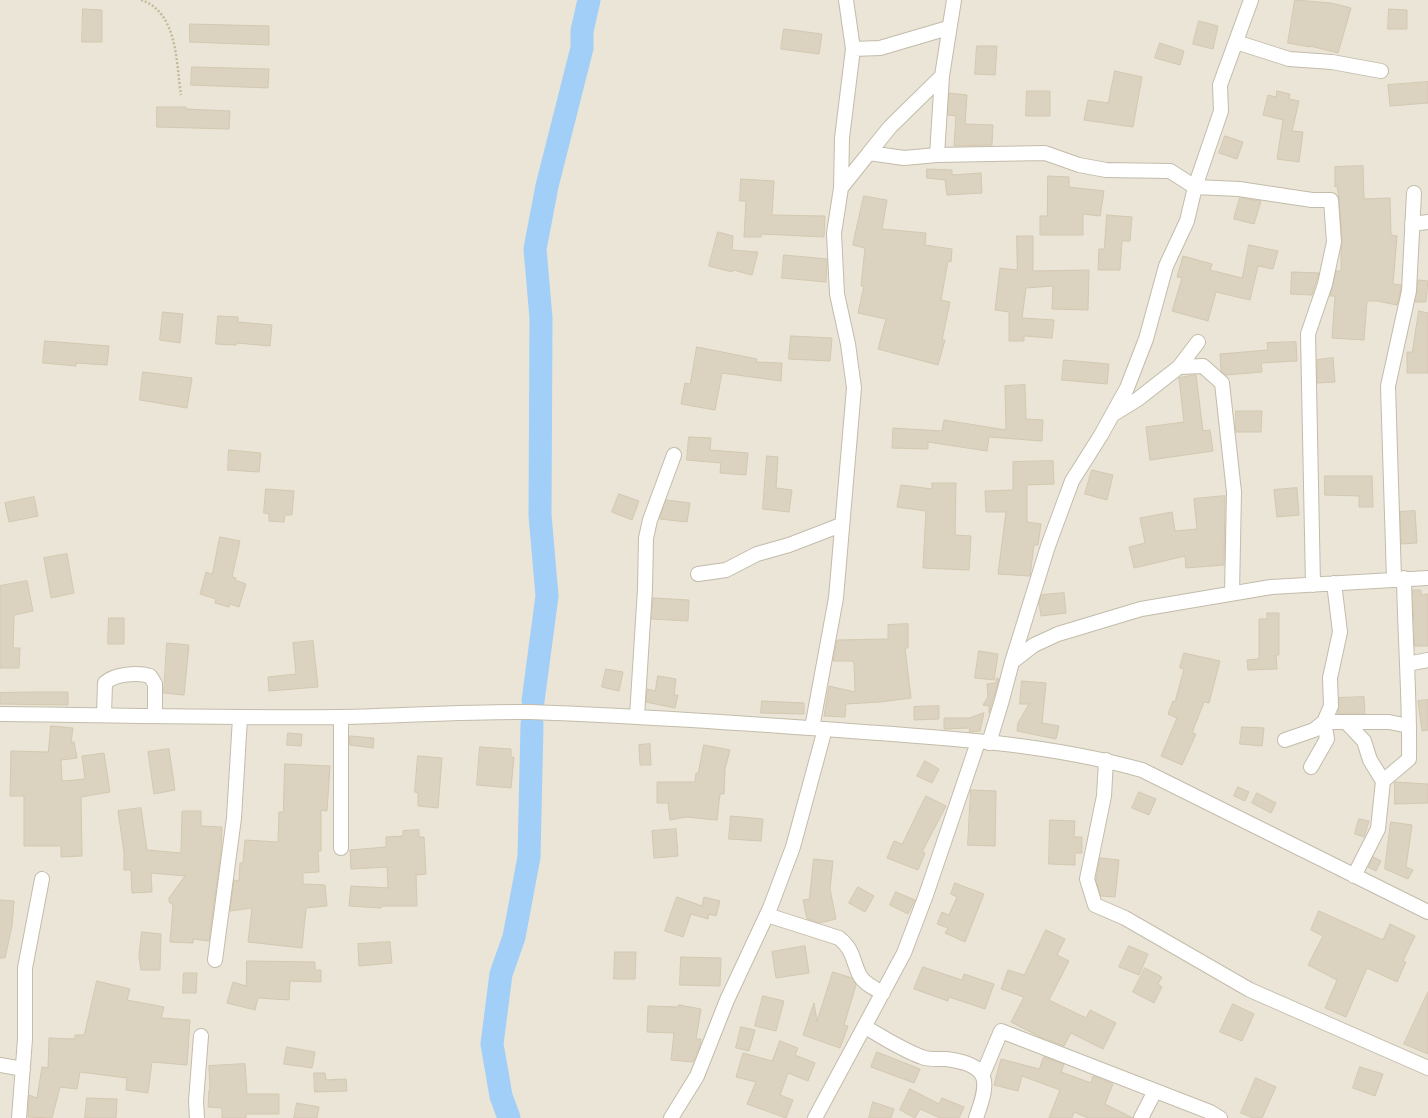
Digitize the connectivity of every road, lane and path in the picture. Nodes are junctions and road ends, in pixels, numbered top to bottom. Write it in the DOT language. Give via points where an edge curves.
graph roads {
  1 [pos="141,0"];
  2 [pos="846,0"];
  3 [pos="954,0"];
  4 [pos="1251,0"];
  5 [pos="948,28"];
  6 [pos="1236,42"];
  7 [pos="853,49"];
  8 [pos="1381,71"];
  9 [pos="942,76"];
  10 [pos="181,95"];
  11 [pos="869,153"];
  12 [pos="937,155"];
  13 [pos="1195,187"];
  14 [pos="841,188"];
  15 [pos="1414,193"];
  16 [pos="1428,222"];
  17 [pos="1412,224"];
  18 [pos="1198,342"];
  19 [pos="1179,367"];
  20 [pos="1112,415"];
  21 [pos="674,456"];
  22 [pos="841,525"];
  23 [pos="698,574"];
  24 [pos="1399,578"];
  25 [pos="1428,578"];
  26 [pos="1334,584"];
  27 [pos="1313,585"];
  28 [pos="1232,594"];
  29 [pos="1428,660"];
  30 [pos="1012,662"];
  31 [pos="1407,664"];
  32 [pos="0,714"];
  33 [pos="104,715"];
  34 [pos="155,715"];
  35 [pos="637,716"];
  36 [pos="341,717"];
  37 [pos="240,718"];
  38 [pos="1324,722"];
  39 [pos="1346,723"];
  40 [pos="1410,726"];
  41 [pos="818,729"];
  42 [pos="1285,740"];
  43 [pos="983,742"];
  44 [pos="1106,760"];
  45 [pos="1311,767"];
  46 [pos="1383,780"];
  47 [pos="341,848"];
  48 [pos="1354,876"];
  49 [pos="42,879"];
  50 [pos="1428,912"];
  51 [pos="767,915"];
  52 [pos="215,960"];
  53 [pos="883,993"];
  54 [pos="865,1028"];
  55 [pos="201,1036"];
  56 [pos="0,1065"];
  57 [pos="1428,1068"];
  58 [pos="23,1069"];
  59 [pos="983,1074"];
  60 [pos="1155,1091"];
  61 [pos="19,1118"];
  62 [pos="197,1118"];
  63 [pos="671,1118"];
  64 [pos="815,1118"];
  65 [pos="976,1118"];
  66 [pos="1141,1118"];
  67 [pos="1220,1118"];
  1 -- 10 [label="path" via="148,2 160,12 171,28"];
  2 -- 7 [label="street"];
  3 -- 5 [label="street"];
  4 -- 6 [label="street"];
  5 -- 7 [label="street" via="880,48"];
  5 -- 9 [label="street"];
  6 -- 8 [label="street" via="1289,59 1332,62"];
  6 -- 13 [label="street" via="1220,85 1221,111"];
  7 -- 14 [label="street" via="842,138"];
  9 -- 11 [label="street" via="890,127"];
  9 -- 12 [label="street"];
  11 -- 12 [label="street" via="904,158"];
  11 -- 14 [label="street"];
  12 -- 13 [label="street" via="1045,154 1079,165 1106,170 1170,171"];
  13 -- 20 [label="street" via="1187,221 1166,266 1146,339 1127,388"];
  13 -- 27 [label="street" via="1240,189 1312,200 1332,200 1334,242 1325,284 1308,334"];
  14 -- 22 [label="street" via="834,233 837,294 854,388"];
  15 -- 17 [label="street"];
  16 -- 17 [label="street"];
  17 -- 24 [label="street" via="1409,291 1388,386"];
  18 -- 19 [label="street"];
  19 -- 20 [label="street" via="1138,399"];
  19 -- 28 [label="street" via="1203,366 1222,382 1234,492"];
  20 -- 30 [label="street" via="1072,481 1048,546"];
  21 -- 35 [label="street" via="650,520 646,538"];
  22 -- 23 [label="street" via="757,554 726,570"];
  22 -- 41 [label="street" via="836,598"];
  24 -- 25 [label="street"];
  24 -- 26 [label="street"];
  24 -- 31 [label="street"];
  26 -- 27 [label="street"];
  26 -- 38 [label="street" via="1340,632 1330,678 1331,706"];
  27 -- 28 [label="street" via="1271,587"];
  28 -- 30 [label="street" via="1141,609 1065,632 1034,645"];
  29 -- 31 [label="street"];
  30 -- 43 [label="street" via="1002,700"];
  31 -- 40 [label="street"];
  32 -- 33 [label="street"];
  33 -- 34 [label="street"];
  33 -- 34 [label="street" via="105,683 110,678 143,674 150,676 155,684"];
  34 -- 37 [label="street"];
  35 -- 36 [label="street" via="526,712"];
  35 -- 41 [label="street"];
  36 -- 37 [label="street"];
  36 -- 47 [label="street"];
  37 -- 52 [label="street" via="234,818"];
  38 -- 39 [label="street"];
  38 -- 42 [label="street" via="1314,730"];
  38 -- 45 [label="street" via="1328,739"];
  39 -- 40 [label="street" via="1389,722"];
  39 -- 46 [label="street" via="1364,741 1370,760"];
  40 -- 46 [label="street" via="1409,759"];
  41 -- 43 [label="street"];
  41 -- 51 [label="street" via="793,847"];
  43 -- 44 [label="street" via="1031,747"];
  43 -- 53 [label="street" via="904,953"];
  44 -- 48 [label="street" via="1142,770 1175,785"];
  44 -- 57 [label="street" via="1104,796 1087,878 1095,905 1125,918 1250,990"];
  46 -- 48 [label="street" via="1378,829"];
  48 -- 50 [label="street"];
  49 -- 58 [label="street" via="25,968"];
  51 -- 53 [label="street" via="839,938 848,946 861,977"];
  51 -- 63 [label="street" via="727,1000 697,1076"];
  53 -- 54 [label="street"];
  54 -- 59 [label="street" via="923,1058 957,1061"];
  54 -- 64 [label="street"];
  55 -- 62 [label="street"];
  56 -- 58 [label="street"];
  58 -- 61 [label="street"];
  59 -- 60 [label="street" via="1001,1031"];
  59 -- 65 [label="street" via="986,1083 984,1098"];
  60 -- 66 [label="street"];
  60 -- 67 [label="street"];
}
